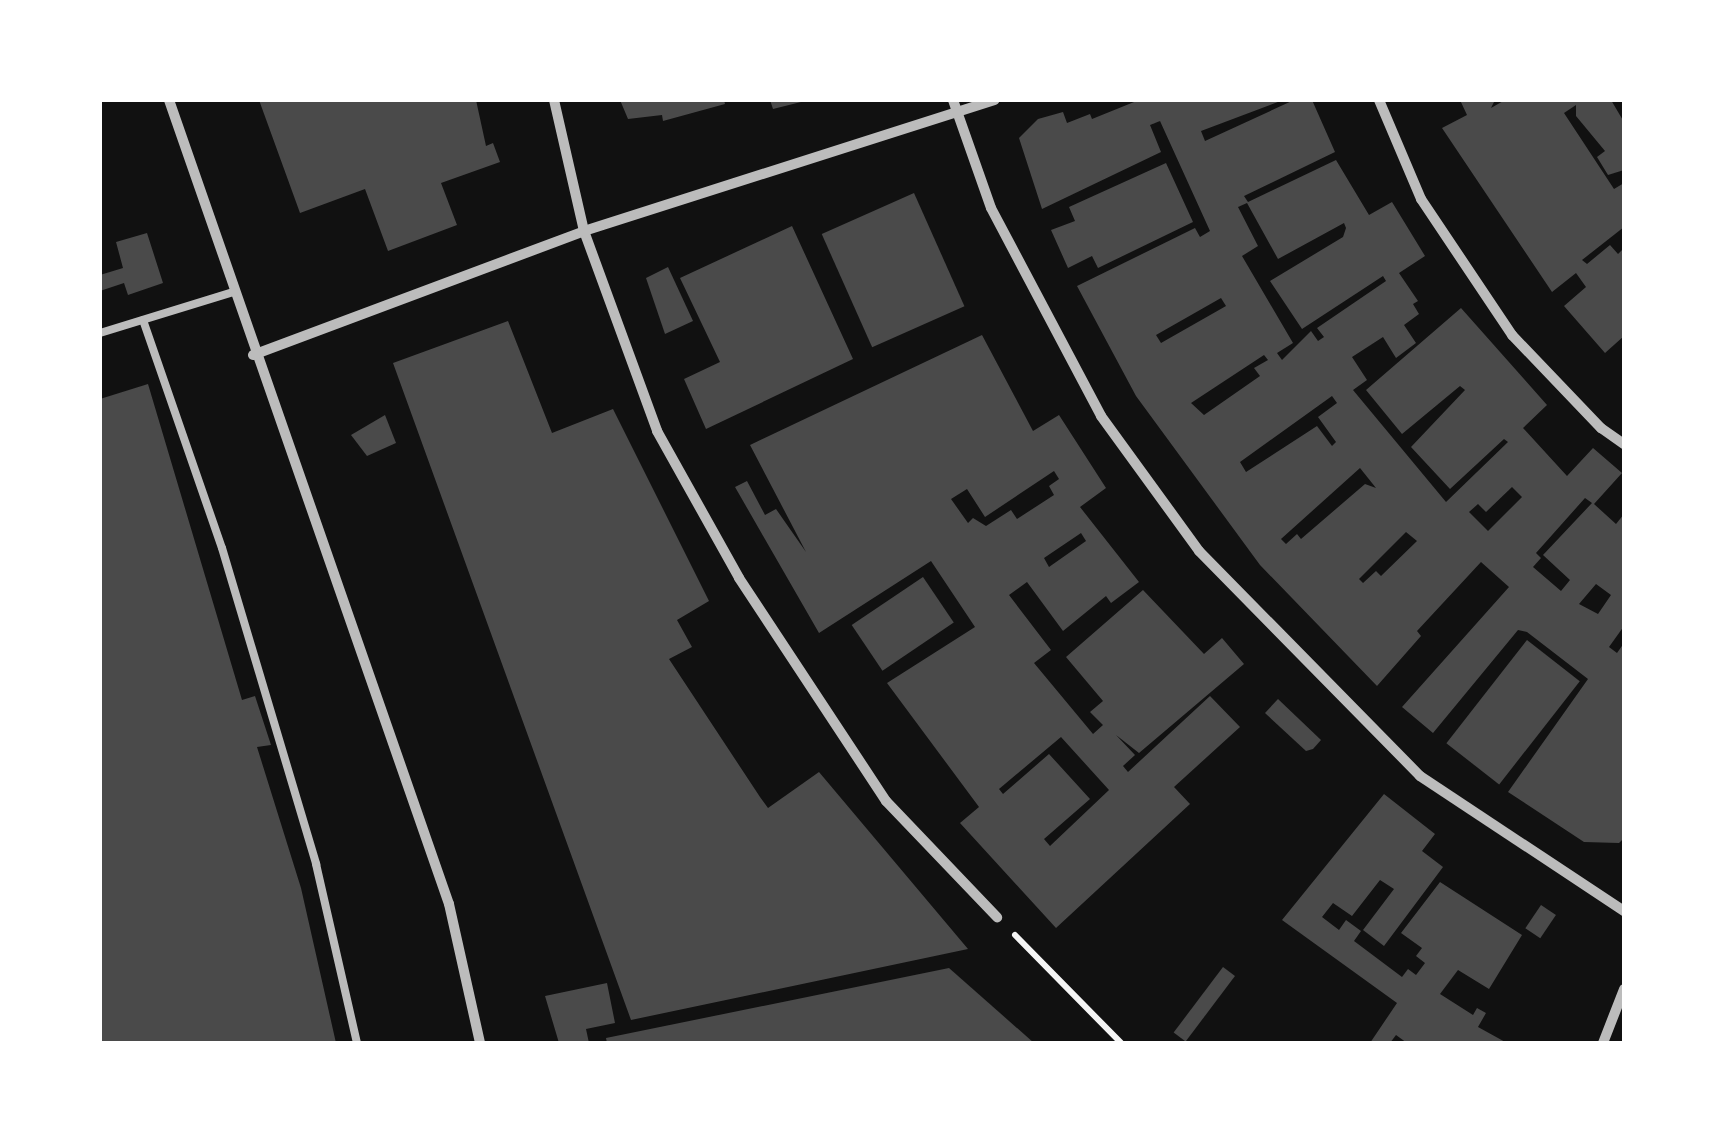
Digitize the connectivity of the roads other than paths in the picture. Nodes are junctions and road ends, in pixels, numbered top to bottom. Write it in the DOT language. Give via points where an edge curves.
graph roads {
  1 [pos="169,100"];
  2 [pos="554,100"];
  3 [pos="953,100"];
  4 [pos="995,100"];
  5 [pos="1379,100"];
  6 [pos="956,114"];
  7 [pos="584,230"];
  8 [pos="233,292"];
  9 [pos="142,320"];
  10 [pos="100,333"];
  11 [pos="253,355"];
  12 [pos="1624,444"];
  13 [pos="1624,911"];
  14 [pos="997,916"];
  15 [pos="1624,990"];
  16 [pos="357,1043"];
  17 [pos="480,1043"];
  18 [pos="1603,1043"];
  1 -- 8 [label="street"];
  2 -- 7 [label="street"];
  3 -- 6 [label="street"];
  4 -- 6 [label="street"];
  5 -- 12 [label="street" via="1421,199 1512,336"];
  6 -- 7 [label="street"];
  6 -- 13 [label="street" via="992,208 1101,416 1198,551 1420,776"];
  7 -- 11 [label="street"];
  7 -- 14 [label="street" via="657,432 739,578 886,801"];
  8 -- 9 [label="lane"];
  8 -- 11 [label="street"];
  9 -- 10 [label="lane"];
  9 -- 16 [label="lane" via="222,548 310,845"];
  11 -- 17 [label="street" via="450,904"];
  15 -- 18 [label="street"];
}
